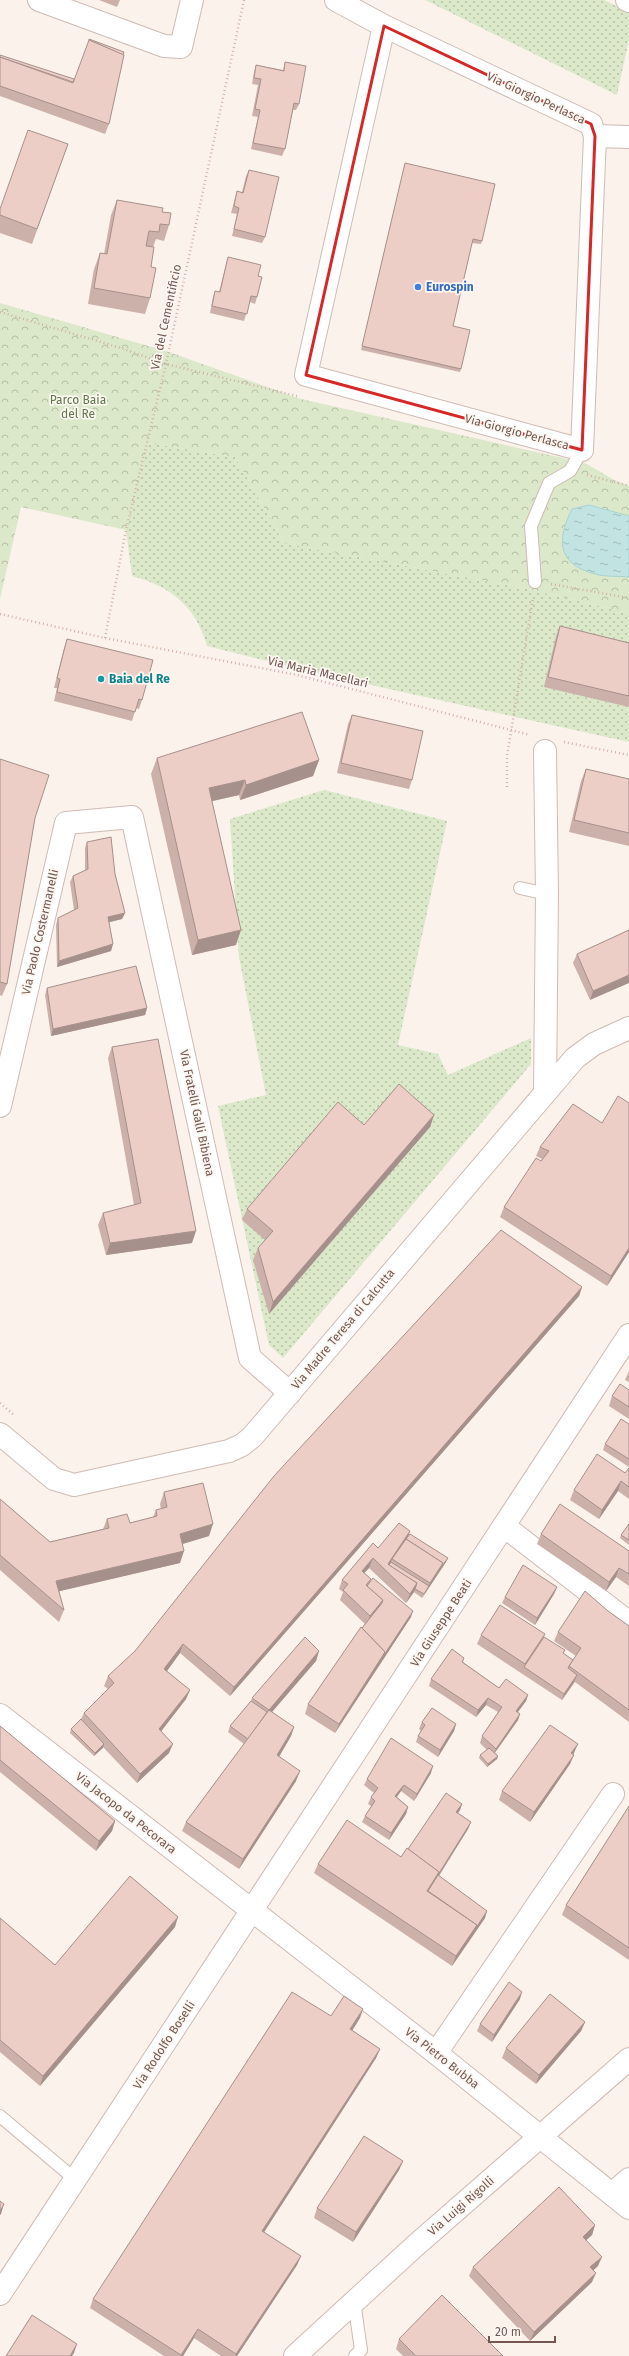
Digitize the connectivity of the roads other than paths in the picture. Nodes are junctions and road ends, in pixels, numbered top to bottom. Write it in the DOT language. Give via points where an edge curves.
graph roads {
  1 [pos="39,0"];
  2 [pos="192,0"];
  3 [pos="336,0"];
  4 [pos="384,26"];
  5 [pos="595,136"];
  6 [pos="629,136"];
  7 [pos="582,450"];
  8 [pos="535,582"];
  9 [pos="545,742"];
  10 [pos="132,817"];
  11 [pos="520,888"];
  12 [pos="547,894"];
  13 [pos="629,1028"];
  14 [pos="6,1042"];
  15 [pos="545,1091"];
  16 [pos="0,1106"];
  17 [pos="629,1335"];
  18 [pos="290,1393"];
  19 [pos="0,1434"];
  20 [pos="504,1526"];
  21 [pos="627,1621"];
  22 [pos="0,1715"];
  23 [pos="613,1794"];
  24 [pos="252,1910"];
  25 [pos="436,2053"];
  26 [pos="629,2059"];
  27 [pos="0,2116"];
  28 [pos="540,2136"];
  29 [pos="629,2179"];
  30 [pos="76,2180"];
  31 [pos="612,2194"];
  32 [pos="629,2208"];
  33 [pos="0,2294"];
  34 [pos="354,2301"];
  35 [pos="295,2356"];
  36 [pos="355,2356"];
  1 -- 2 [label="street" via="164,46 181,46"];
  3 -- 4 [label="street, Via Giorgio Perlasca"];
  4 -- 5 [label="street, Via Giorgio Perlasca" via="591,124"];
  4 -- 7 [label="street, Via Giorgio Perlasca" via="306,375"];
  5 -- 6 [label="street"];
  5 -- 7 [label="street, Via Giorgio Perlasca"];
  7 -- 8 [label="lane" via="570,471 549,483 531,526"];
  9 -- 12 [label="street"];
  10 -- 14 [label="street, Via Paolo Costermanelli" via="66,823"];
  10 -- 18 [label="street, Via Fratelli Galli Bibiena" via="250,1358"];
  11 -- 12 [label="lane"];
  12 -- 15 [label="street"];
  13 -- 15 [label="street, Via Madre Teresa di Calcutta" via="594,1044 575,1058"];
  14 -- 16 [label="street, Via Paolo Costermanelli"];
  15 -- 18 [label="street, Via Madre Teresa di Calcutta"];
  17 -- 20 [label="street, Via Giuseppe Beati"];
  18 -- 19 [label="street, Via Madre Teresa di Calcutta" via="252,1437 236,1448 81,1484 67,1484 54,1479"];
  20 -- 21 [label="street"];
  20 -- 24 [label="street, Via Giuseppe Beati"];
  22 -- 24 [label="street, Via Jacopo da Pecorara"];
  23 -- 25 [label="street"];
  24 -- 25 [label="street, Via Pietro Bubba"];
  24 -- 30 [label="street, Via Rodolfo Boselli"];
  25 -- 28 [label="street, Via Pietro Bubba"];
  26 -- 28 [label="street, Via Luigi Rigolli"];
  27 -- 30 [label="lane"];
  28 -- 31 [label="street, Via Pietro Bubba"];
  28 -- 34 [label="street, Via Luigi Rigolli"];
  29 -- 31 [label="street"];
  30 -- 33 [label="street, Via Rodolfo Boselli"];
  31 -- 32 [label="street, Via Pietro Bubba"];
  34 -- 35 [label="street, Via Luigi Rigolli"];
  34 -- 36 [label="lane" via="361,2350"];
}
